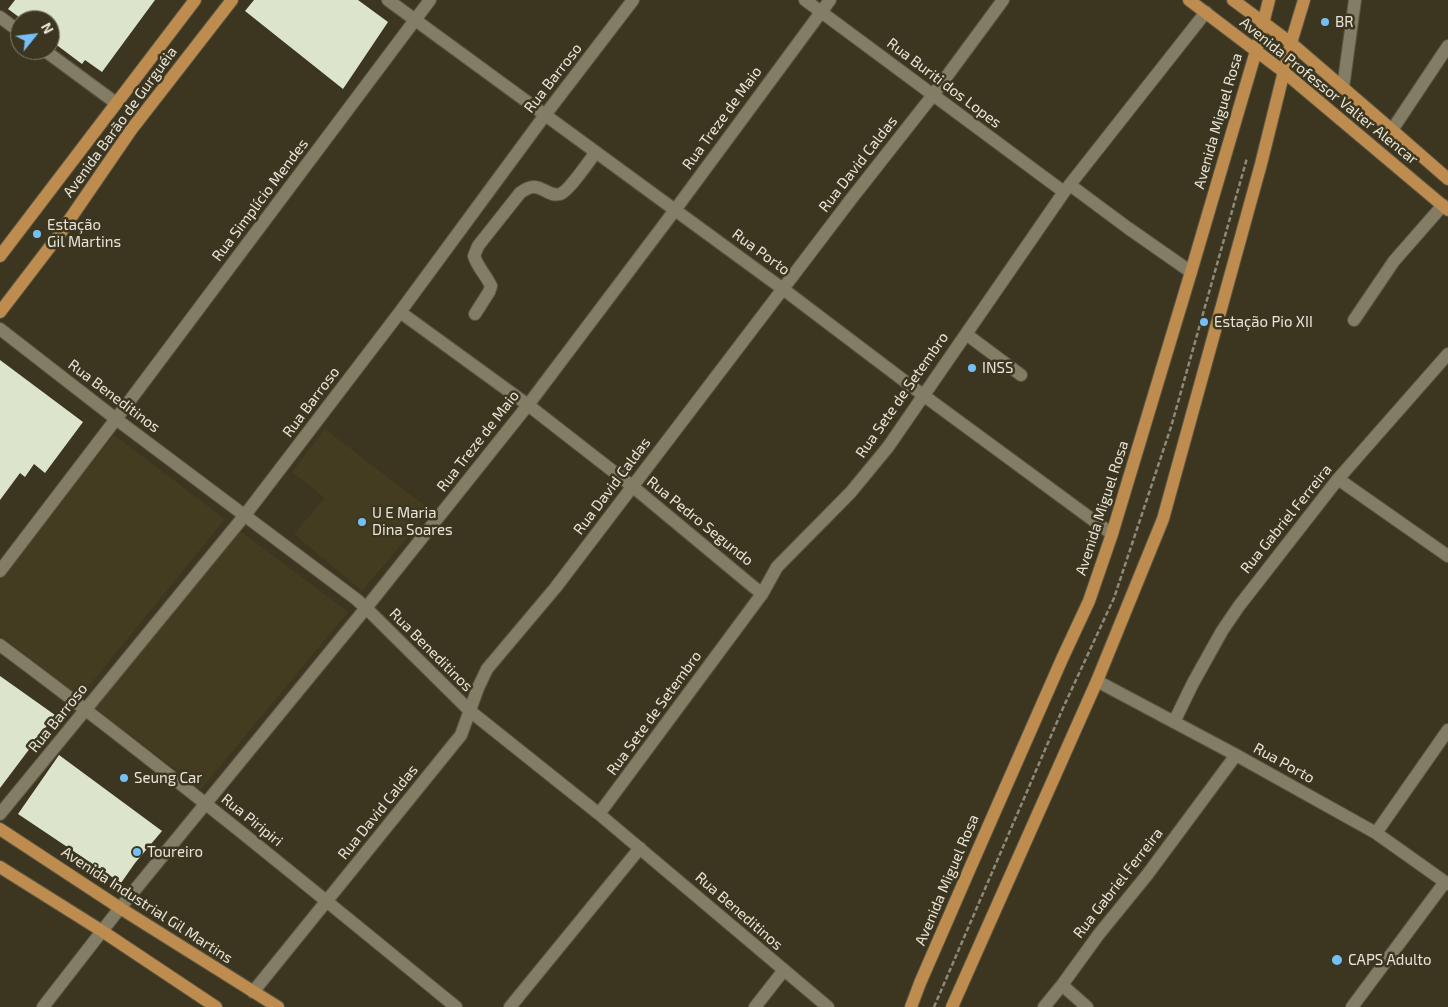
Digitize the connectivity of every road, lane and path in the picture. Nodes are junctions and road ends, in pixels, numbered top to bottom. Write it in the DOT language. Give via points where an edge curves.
graph roads {
  1 [pos="195,0"];
  2 [pos="232,0"];
  3 [pos="388,0"];
  4 [pos="430,0"];
  5 [pos="633,0"];
  6 [pos="805,0"];
  7 [pos="830,0"];
  8 [pos="1003,0"];
  9 [pos="1189,0"];
  10 [pos="1232,0"];
  11 [pos="1269,0"];
  12 [pos="1304,0"];
  13 [pos="1355,0"];
  14 [pos="821,12"];
  15 [pos="1206,12"];
  16 [pos="415,20"];
  17 [pos="1263,22"];
  18 [pos="1291,43"];
  19 [pos="1448,46"];
  20 [pos="1256,51"];
  21 [pos="58,60"];
  22 [pos="1284,72"];
  23 [pos="1343,88"];
  24 [pos="933,96"];
  25 [pos="116,103"];
  26 [pos="545,115"];
  27 [pos="1392,130"];
  28 [pos="596,152"];
  29 [pos="1448,180"];
  30 [pos="1067,189"];
  31 [pos="1446,208"];
  32 [pos="675,210"];
  33 [pos="0,256"];
  34 [pos="1191,272"];
  35 [pos="783,289"];
  36 [pos="0,312"];
  37 [pos="400,312"];
  38 [pos="475,314"];
  39 [pos="1354,320"];
  40 [pos="0,329"];
  41 [pos="966,334"];
  42 [pos="1448,354"];
  43 [pos="1021,375"];
  44 [pos="923,395"];
  45 [pos="528,405"];
  46 [pos="116,419"];
  47 [pos="1338,479"];
  48 [pos="632,486"];
  49 [pos="245,515"];
  50 [pos="1112,534"];
  51 [pos="1448,556"];
  52 [pos="0,571"];
  53 [pos="762,594"];
  54 [pos="366,608"];
  55 [pos="0,646"];
  56 [pos="1097,681"];
  57 [pos="86,709"];
  58 [pos="470,711"];
  59 [pos="1174,722"];
  60 [pos="1448,730"];
  61 [pos="1236,755"];
  62 [pos="206,804"];
  63 [pos="0,814"];
  64 [pos="599,814"];
  65 [pos="0,829"];
  66 [pos="1376,833"];
  67 [pos="640,848"];
  68 [pos="0,867"];
  69 [pos="1446,883"];
  70 [pos="327,901"];
  71 [pos="120,908"];
  72 [pos="102,931"];
  73 [pos="784,970"];
  74 [pos="1062,985"];
  75 [pos="252,992"];
  76 [pos="43,1007"];
  77 [pos="216,1007"];
  78 [pos="278,1007"];
  79 [pos="456,1007"];
  80 [pos="510,1007"];
  81 [pos="755,1007"];
  82 [pos="828,1007"];
  83 [pos="911,1007"];
  84 [pos="952,1007"];
  85 [pos="1044,1007"];
  86 [pos="1086,1007"];
  87 [pos="1352,1007"];
  1 -- 25 [label="main road, Avenida Barão de Gurguéia"];
  2 -- 36 [label="main road, Avenida Barão de Gurguéia" via="132,130 59,235"];
  3 -- 16 [label="street, Rua Porto"];
  4 -- 16 [label="street, Rua Simplício Mendes"];
  5 -- 26 [label="street, Rua Barroso"];
  6 -- 14 [label="street, Rua Buriti dos Lopes"];
  7 -- 14 [label="street, Rua Treze de Maio"];
  8 -- 24 [label="street, Rua David Caldas"];
  9 -- 15 [label="main road, Avenida Professor Valter Alencar"];
  10 -- 17 [label="main road, Avenida Professor Valter Alencar"];
  11 -- 17 [label="main road, Avenida Miguel Rosa"];
  12 -- 18 [label="main road"];
  13 -- 23 [label="street"];
  14 -- 24 [label="street, Rua Buriti dos Lopes"];
  14 -- 32 [label="street, Rua Treze de Maio"];
  15 -- 20 [label="main road, Avenida Professor Valter Alencar"];
  15 -- 30 [label="street, Rua Sete de Setembro"];
  16 -- 26 [label="street, Rua Porto"];
  16 -- 46 [label="street, Rua Simplício Mendes"];
  17 -- 18 [label="main road, Avenida Professor Valter Alencar"];
  17 -- 20 [label="main road, Avenida Miguel Rosa"];
  18 -- 22 [label="main road"];
  18 -- 23 [label="main road, Avenida Professor Valter Alencar"];
  19 -- 27 [label="street"];
  20 -- 22 [label="main road, Avenida Professor Valter Alencar"];
  20 -- 34 [label="main road, Avenida Miguel Rosa"];
  21 -- 25 [label="street"];
  22 -- 31 [label="main road, Avenida Professor Valter Alencar"];
  22 -- 56 [label="main road" via="1163,519"];
  23 -- 27 [label="main road, Avenida Professor Valter Alencar"];
  24 -- 30 [label="street, Rua Buriti dos Lopes"];
  24 -- 35 [label="street, Rua David Caldas"];
  25 -- 33 [label="main road, Avenida Barão de Gurguéia"];
  26 -- 28 [label="street, Rua Porto"];
  26 -- 37 [label="street, Rua Barroso"];
  27 -- 29 [label="main road, Avenida Professor Valter Alencar"];
  28 -- 32 [label="street, Rua Porto"];
  28 -- 38 [label="street" via="568,190 561,194 538,187 528,187 520,193 478,246 474,256 491,286"];
  30 -- 34 [label="street, Rua Buriti dos Lopes"];
  30 -- 41 [label="street, Rua Sete de Setembro"];
  31 -- 39 [label="street" via="1394,261"];
  32 -- 35 [label="street, Rua Porto"];
  32 -- 45 [label="street, Rua Treze de Maio"];
  34 -- 50 [label="main road, Avenida Miguel Rosa"];
  35 -- 44 [label="street, Rua Porto"];
  35 -- 48 [label="street, Rua David Caldas"];
  37 -- 45 [label="street, Rua Pedro Segundo"];
  37 -- 49 [label="street, Rua Barroso"];
  40 -- 46 [label="street, Rua Beneditinos"];
  41 -- 43 [label="street"];
  41 -- 44 [label="street, Rua Sete de Setembro"];
  42 -- 47 [label="street, Rua Gabriel Ferreira"];
  44 -- 50 [label="street, Rua Porto"];
  44 -- 53 [label="street, Rua Sete de Setembro" via="888,448 851,492 777,567"];
  45 -- 48 [label="street, Rua Pedro Segundo"];
  45 -- 54 [label="street, Rua Treze de Maio"];
  46 -- 49 [label="street, Rua Beneditinos"];
  46 -- 52 [label="street, Rua Simplício Mendes"];
  47 -- 51 [label="street"];
  47 -- 59 [label="street, Rua Gabriel Ferreira" via="1239,606 1217,640"];
  48 -- 53 [label="street, Rua Pedro Segundo"];
  48 -- 58 [label="street, Rua David Caldas" via="556,587 487,669"];
  49 -- 54 [label="street, Rua Beneditinos"];
  49 -- 57 [label="street, Rua Barroso"];
  50 -- 83 [label="main road, Avenida Miguel Rosa" via="1089,601"];
  53 -- 64 [label="street, Rua Sete de Setembro"];
  54 -- 58 [label="street, Rua Beneditinos"];
  54 -- 62 [label="street, Rua Treze de Maio"];
  55 -- 57 [label="street, Rua Piripiri"];
  56 -- 59 [label="street, Rua Porto"];
  56 -- 84 [label="main road"];
  57 -- 62 [label="street, Rua Piripiri"];
  57 -- 63 [label="street, Rua Barroso"];
  58 -- 64 [label="street, Rua Beneditinos"];
  58 -- 70 [label="street, Rua David Caldas" via="461,735"];
  59 -- 61 [label="street, Rua Porto"];
  60 -- 66 [label="street"];
  61 -- 66 [label="street, Rua Porto"];
  61 -- 74 [label="street, Rua Gabriel Ferreira"];
  62 -- 70 [label="street, Rua Piripiri"];
  62 -- 71 [label="street, Rua Treze de Maio"];
  64 -- 67 [label="street, Rua Beneditinos"];
  65 -- 71 [label="main road, Avenida Industrial Gil Martins"];
  66 -- 69 [label="street, Rua Porto"];
  67 -- 73 [label="street, Rua Beneditinos"];
  67 -- 80 [label="street"];
  68 -- 72 [label="main road"];
  69 -- 87 [label="street"];
  70 -- 75 [label="street, Rua David Caldas"];
  70 -- 79 [label="street, Rua Piripiri"];
  71 -- 72 [label="street, Rua Treze de Maio"];
  71 -- 75 [label="main road, Avenida Industrial Gil Martins"];
  72 -- 76 [label="street, Rua Treze de Maio"];
  72 -- 77 [label="main road"];
  73 -- 81 [label="street"];
  73 -- 82 [label="street, Rua Beneditinos"];
  74 -- 85 [label="street, Rua Gabriel Ferreira"];
  74 -- 86 [label="street"];
  75 -- 78 [label="main road, Avenida Industrial Gil Martins"];
}
